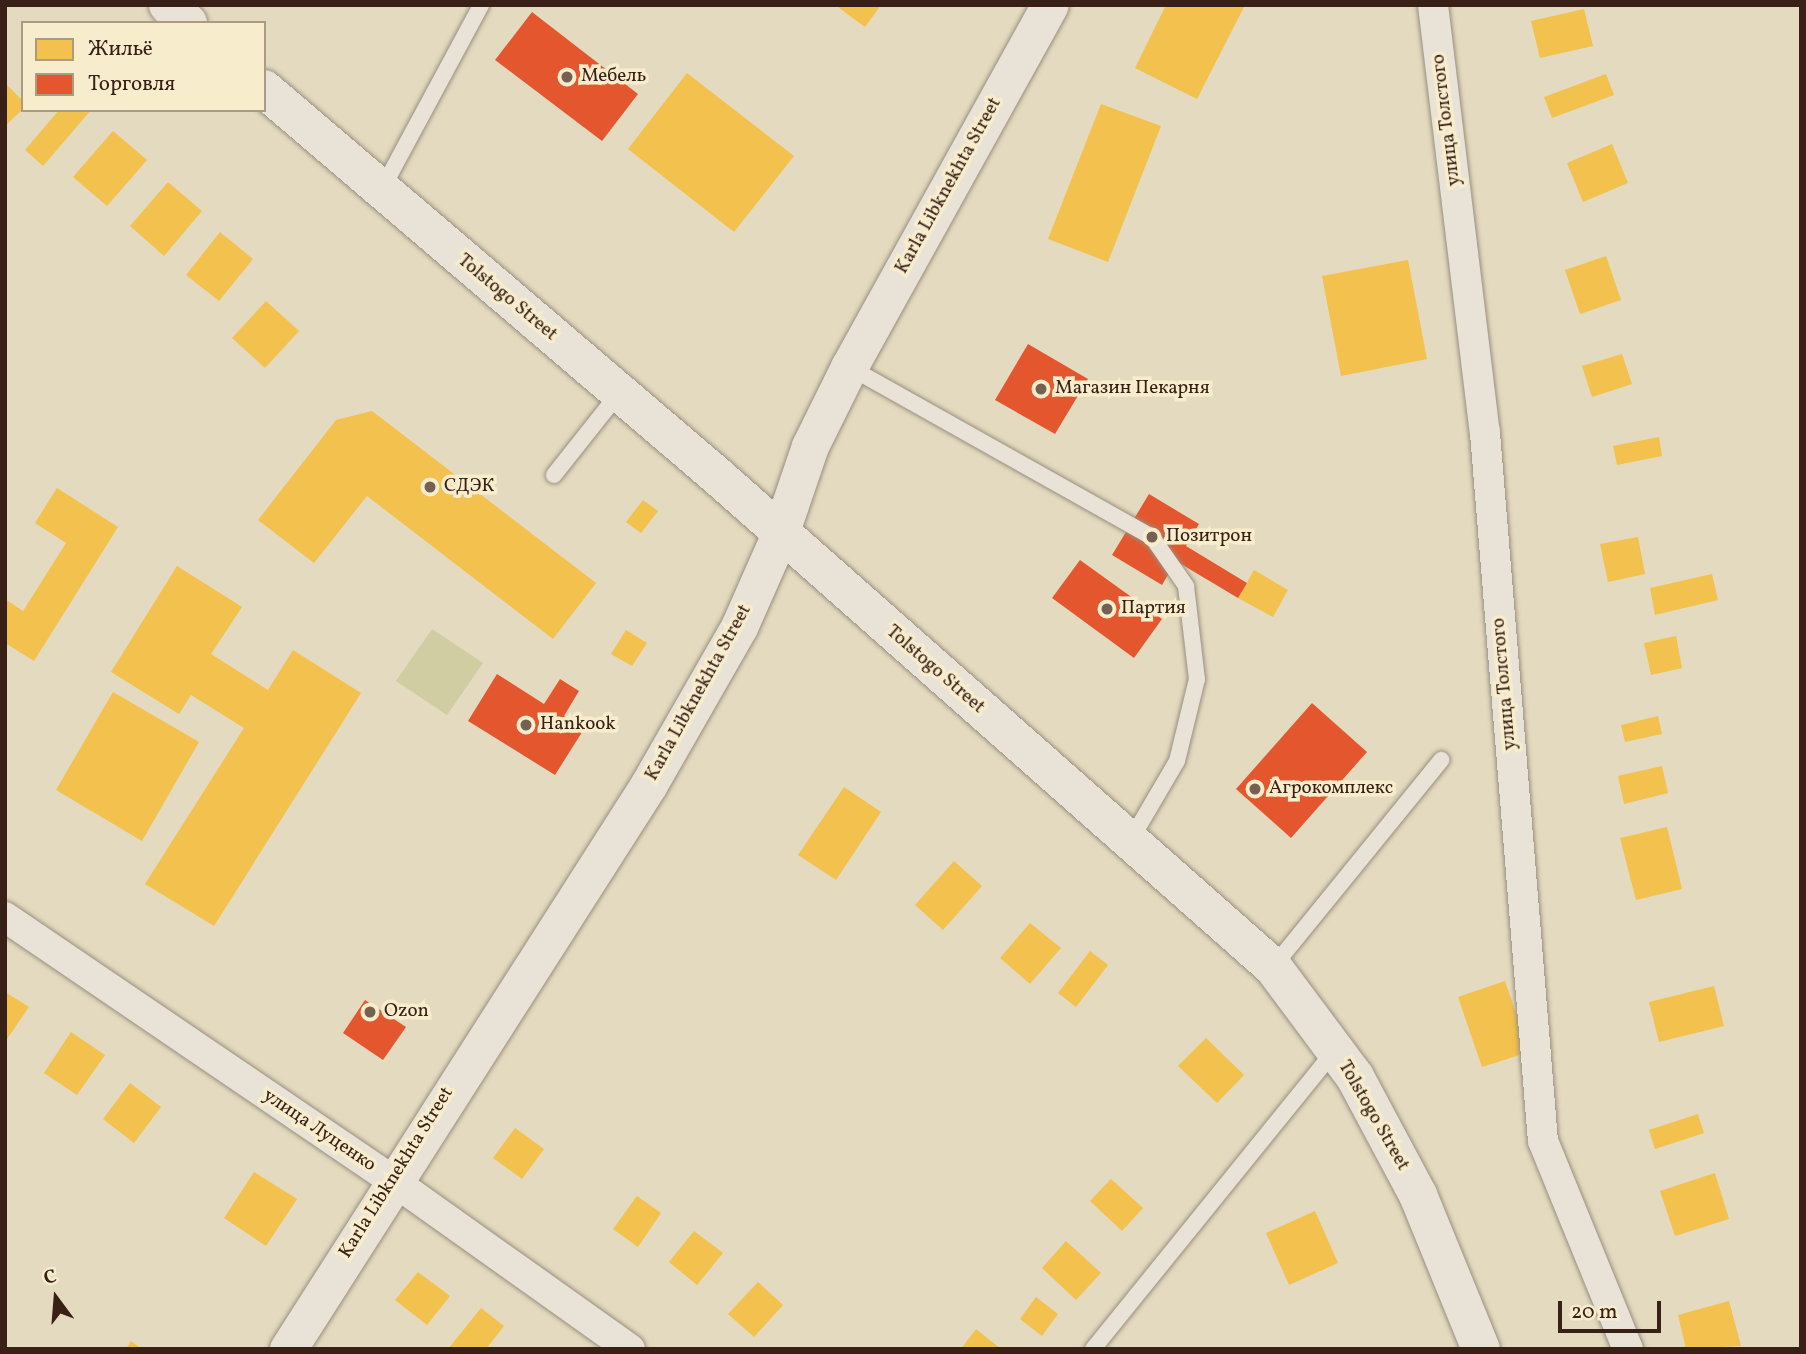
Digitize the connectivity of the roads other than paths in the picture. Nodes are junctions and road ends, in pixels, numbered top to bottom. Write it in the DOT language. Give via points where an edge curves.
graph roads {
  1 [pos="168,5"];
  2 [pos="481,5"];
  3 [pos="1049,5"];
  4 [pos="1433,5"];
  5 [pos="186,21"];
  6 [pos="266,91"];
  7 [pos="382,191"];
  8 [pos="849,367"];
  9 [pos="619,393"];
  10 [pos="554,475"];
  11 [pos="780,534"];
  12 [pos="1441,760"];
  13 [pos="1130,841"];
  14 [pos="5,917"];
  15 [pos="1273,967"];
  16 [pos="1335,1050"];
  17 [pos="392,1180"];
  18 [pos="288,1349"];
  19 [pos="630,1349"];
  20 [pos="1093,1349"];
  21 [pos="1481,1349"];
  22 [pos="1628,1349"];
  1 -- 5 [label="main road"];
  2 -- 7 [label="lane"];
  3 -- 8 [label="street, Karla Libknekhta Street"];
  4 -- 22 [label="street, улица Толстого" via="1485,433 1543,1141"];
  6 -- 7 [label="main road, Tolstogo Street"];
  7 -- 9 [label="main road, Tolstogo Street"];
  8 -- 11 [label="street, Karla Libknekhta Street" via="810,446"];
  8 -- 13 [label="lane" via="1152,537 1186,586 1197,679 1177,761"];
  9 -- 10 [label="lane"];
  9 -- 11 [label="main road, Tolstogo Street"];
  11 -- 13 [label="main road, Tolstogo Street"];
  11 -- 17 [label="street, Karla Libknekhta Street" via="739,627 649,784"];
  12 -- 15 [label="lane"];
  13 -- 15 [label="main road, Tolstogo Street"];
  14 -- 17 [label="street, улица Луценко"];
  15 -- 16 [label="main road, Tolstogo Street"];
  16 -- 20 [label="lane"];
  16 -- 21 [label="main road, Tolstogo Street" via="1355,1077 1418,1195"];
  17 -- 18 [label="street, Karla Libknekhta Street"];
  17 -- 19 [label="street, улица Луценко"];
}
